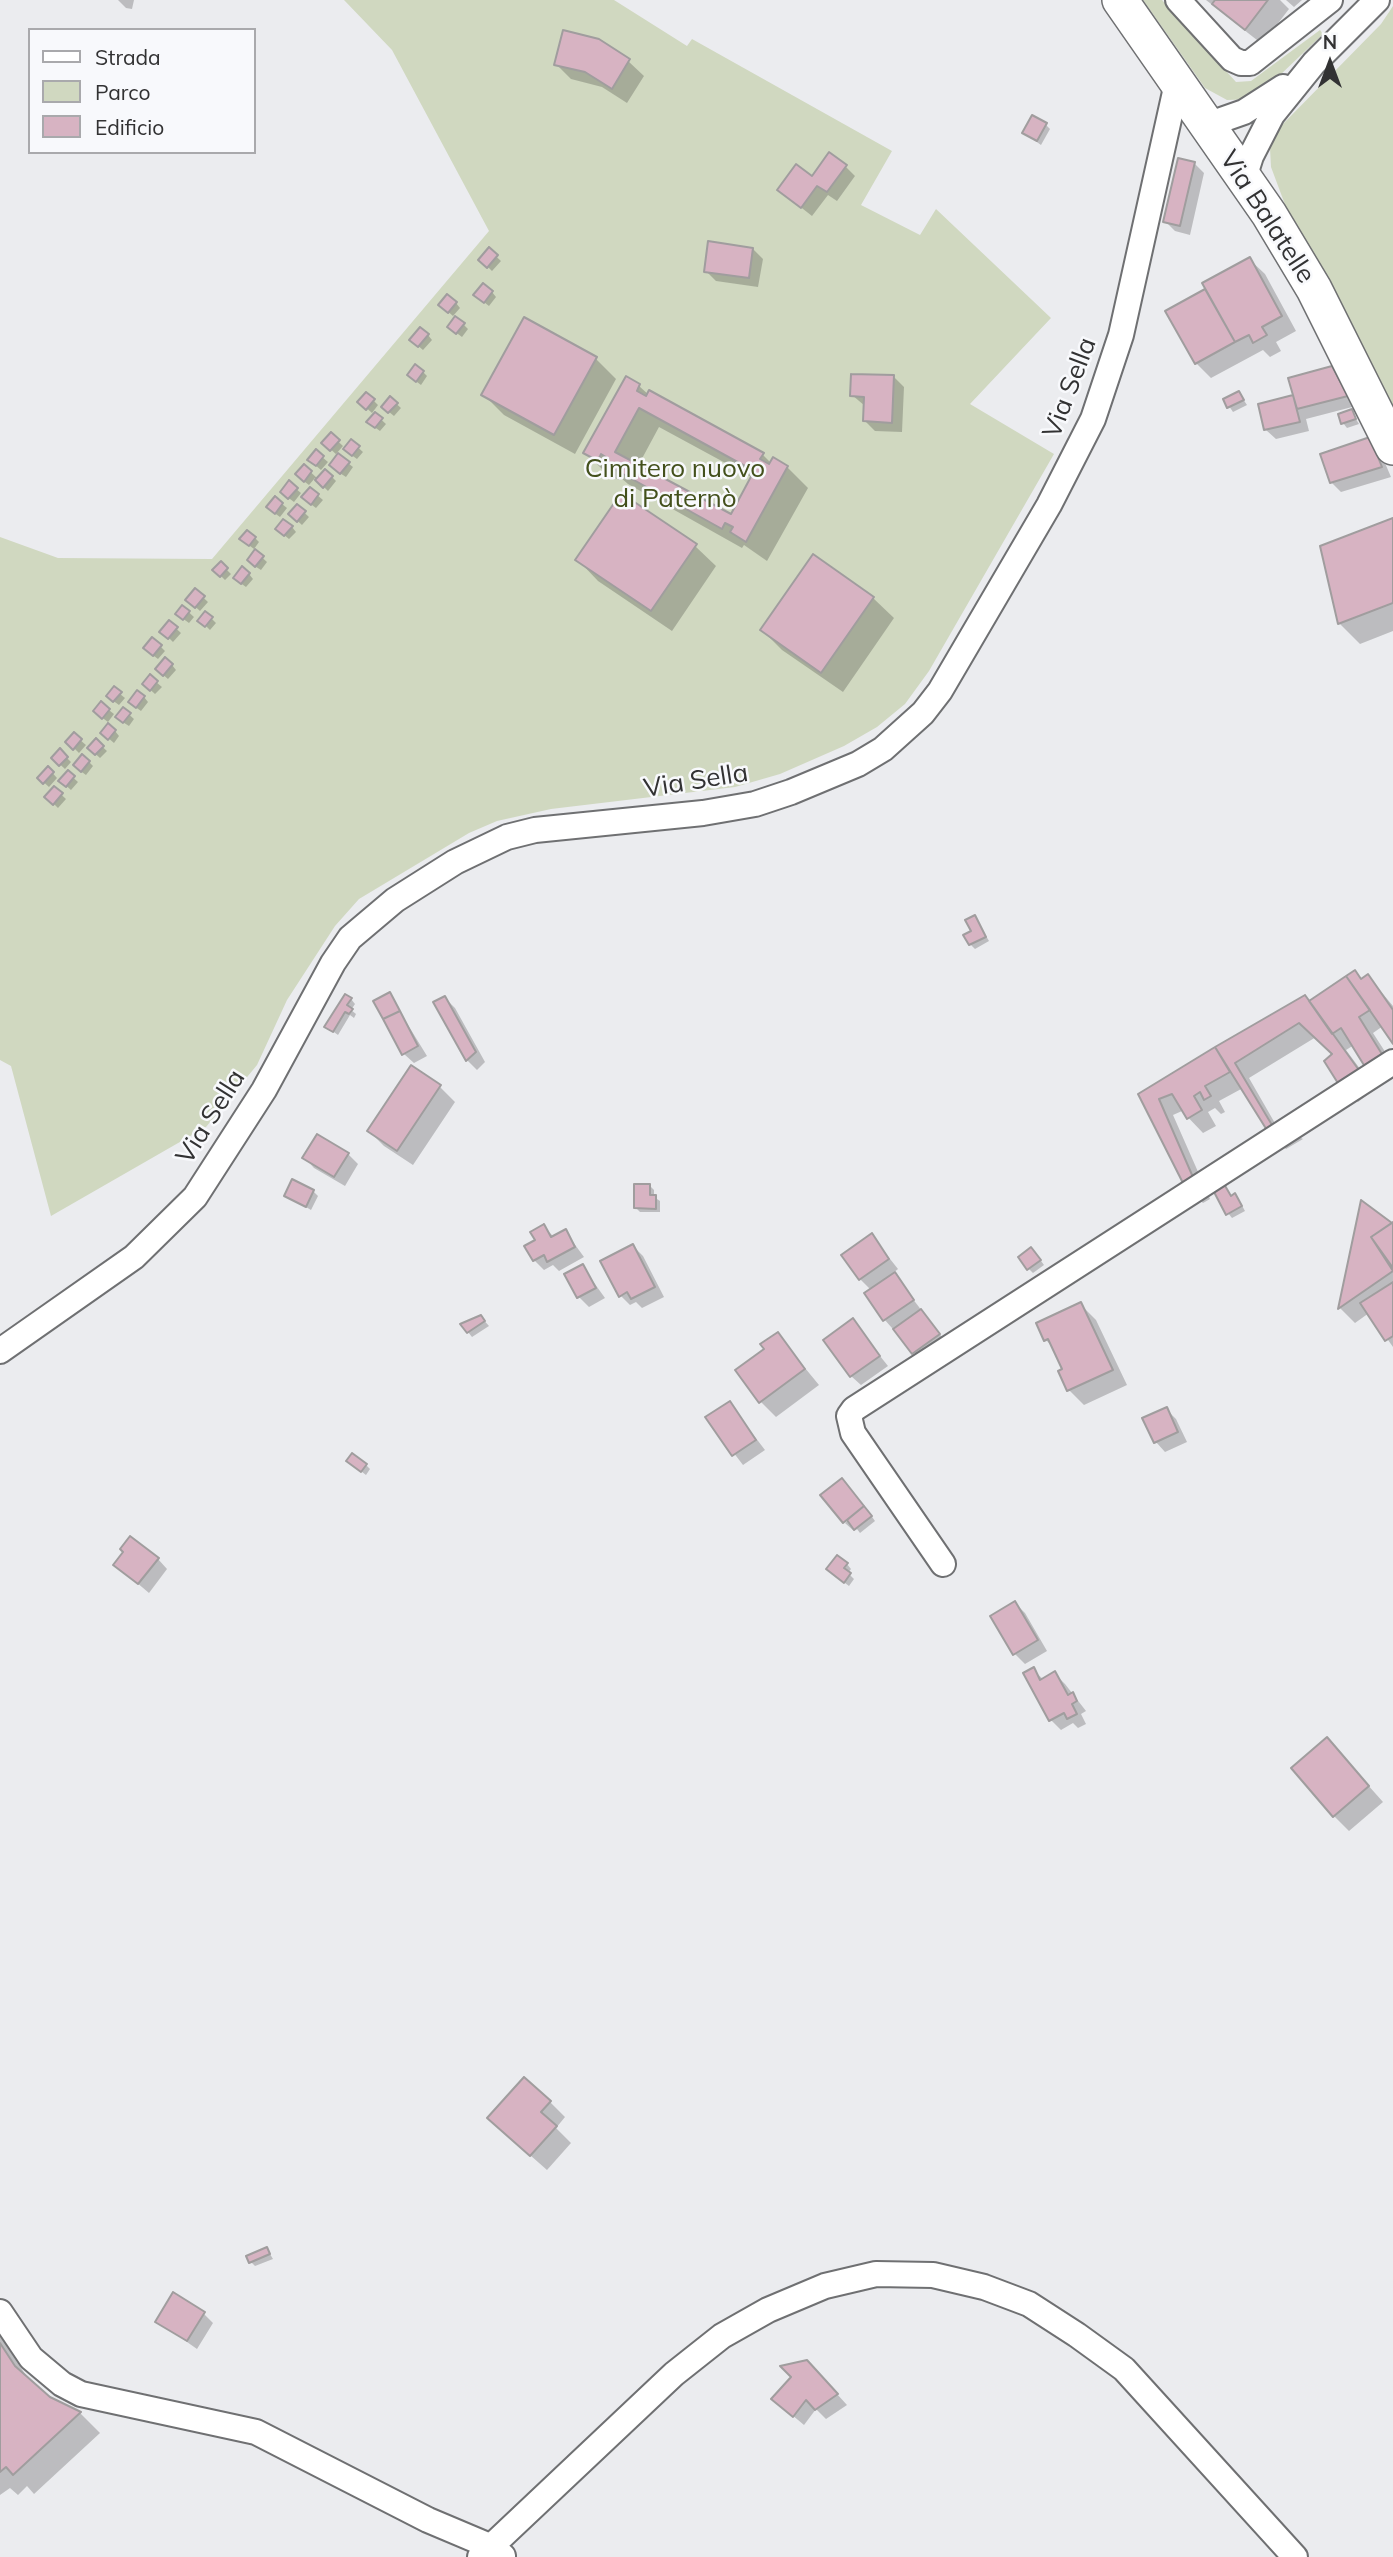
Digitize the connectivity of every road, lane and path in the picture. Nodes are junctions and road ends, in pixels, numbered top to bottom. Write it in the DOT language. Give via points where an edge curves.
graph roads {
  1 [pos="1120,0"];
  2 [pos="1178,0"];
  3 [pos="1330,0"];
  4 [pos="1337,0"];
  5 [pos="1377,0"];
  6 [pos="1358,20"];
  7 [pos="1314,64"];
  8 [pos="1177,83"];
  9 [pos="1207,125"];
  10 [pos="1244,178"];
  11 [pos="1393,447"];
  12 [pos="1393,1062"];
  13 [pos="0,1351"];
  14 [pos="943,1564"];
  15 [pos="0,2312"];
  16 [pos="492,2554"];
  17 [pos="1295,2557"];
  1 -- 8 [label="street, Via Balatelle"];
  2 -- 3 [label="street" via="1241,64 1250,63"];
  4 -- 6 [label="street"];
  5 -- 6 [label="street"];
  6 -- 7 [label="street"];
  7 -- 9 [label="street" via="1259,104"];
  7 -- 10 [label="street" via="1272,115"];
  8 -- 9 [label="street, Via Balatelle"];
  8 -- 13 [label="street, Via Sella" via="1121,335 1093,419 1049,505 923,713 883,749 858,764 791,792 703,813 508,837 455,862 396,900 350,938 333,963 264,1090 195,1197 134,1257"];
  9 -- 10 [label="street, Via Balatelle"];
  10 -- 11 [label="street, Via Balatelle" via="1314,289"];
  12 -- 14 [label="street" via="853,1409 849,1416 853,1433"];
  15 -- 16 [label="street" via="31,2358 81,2394 256,2432"];
  16 -- 17 [label="street" via="674,2374 722,2336 825,2286 876,2274 933,2275 984,2287 1029,2304 1077,2335 1124,2369"];
}
